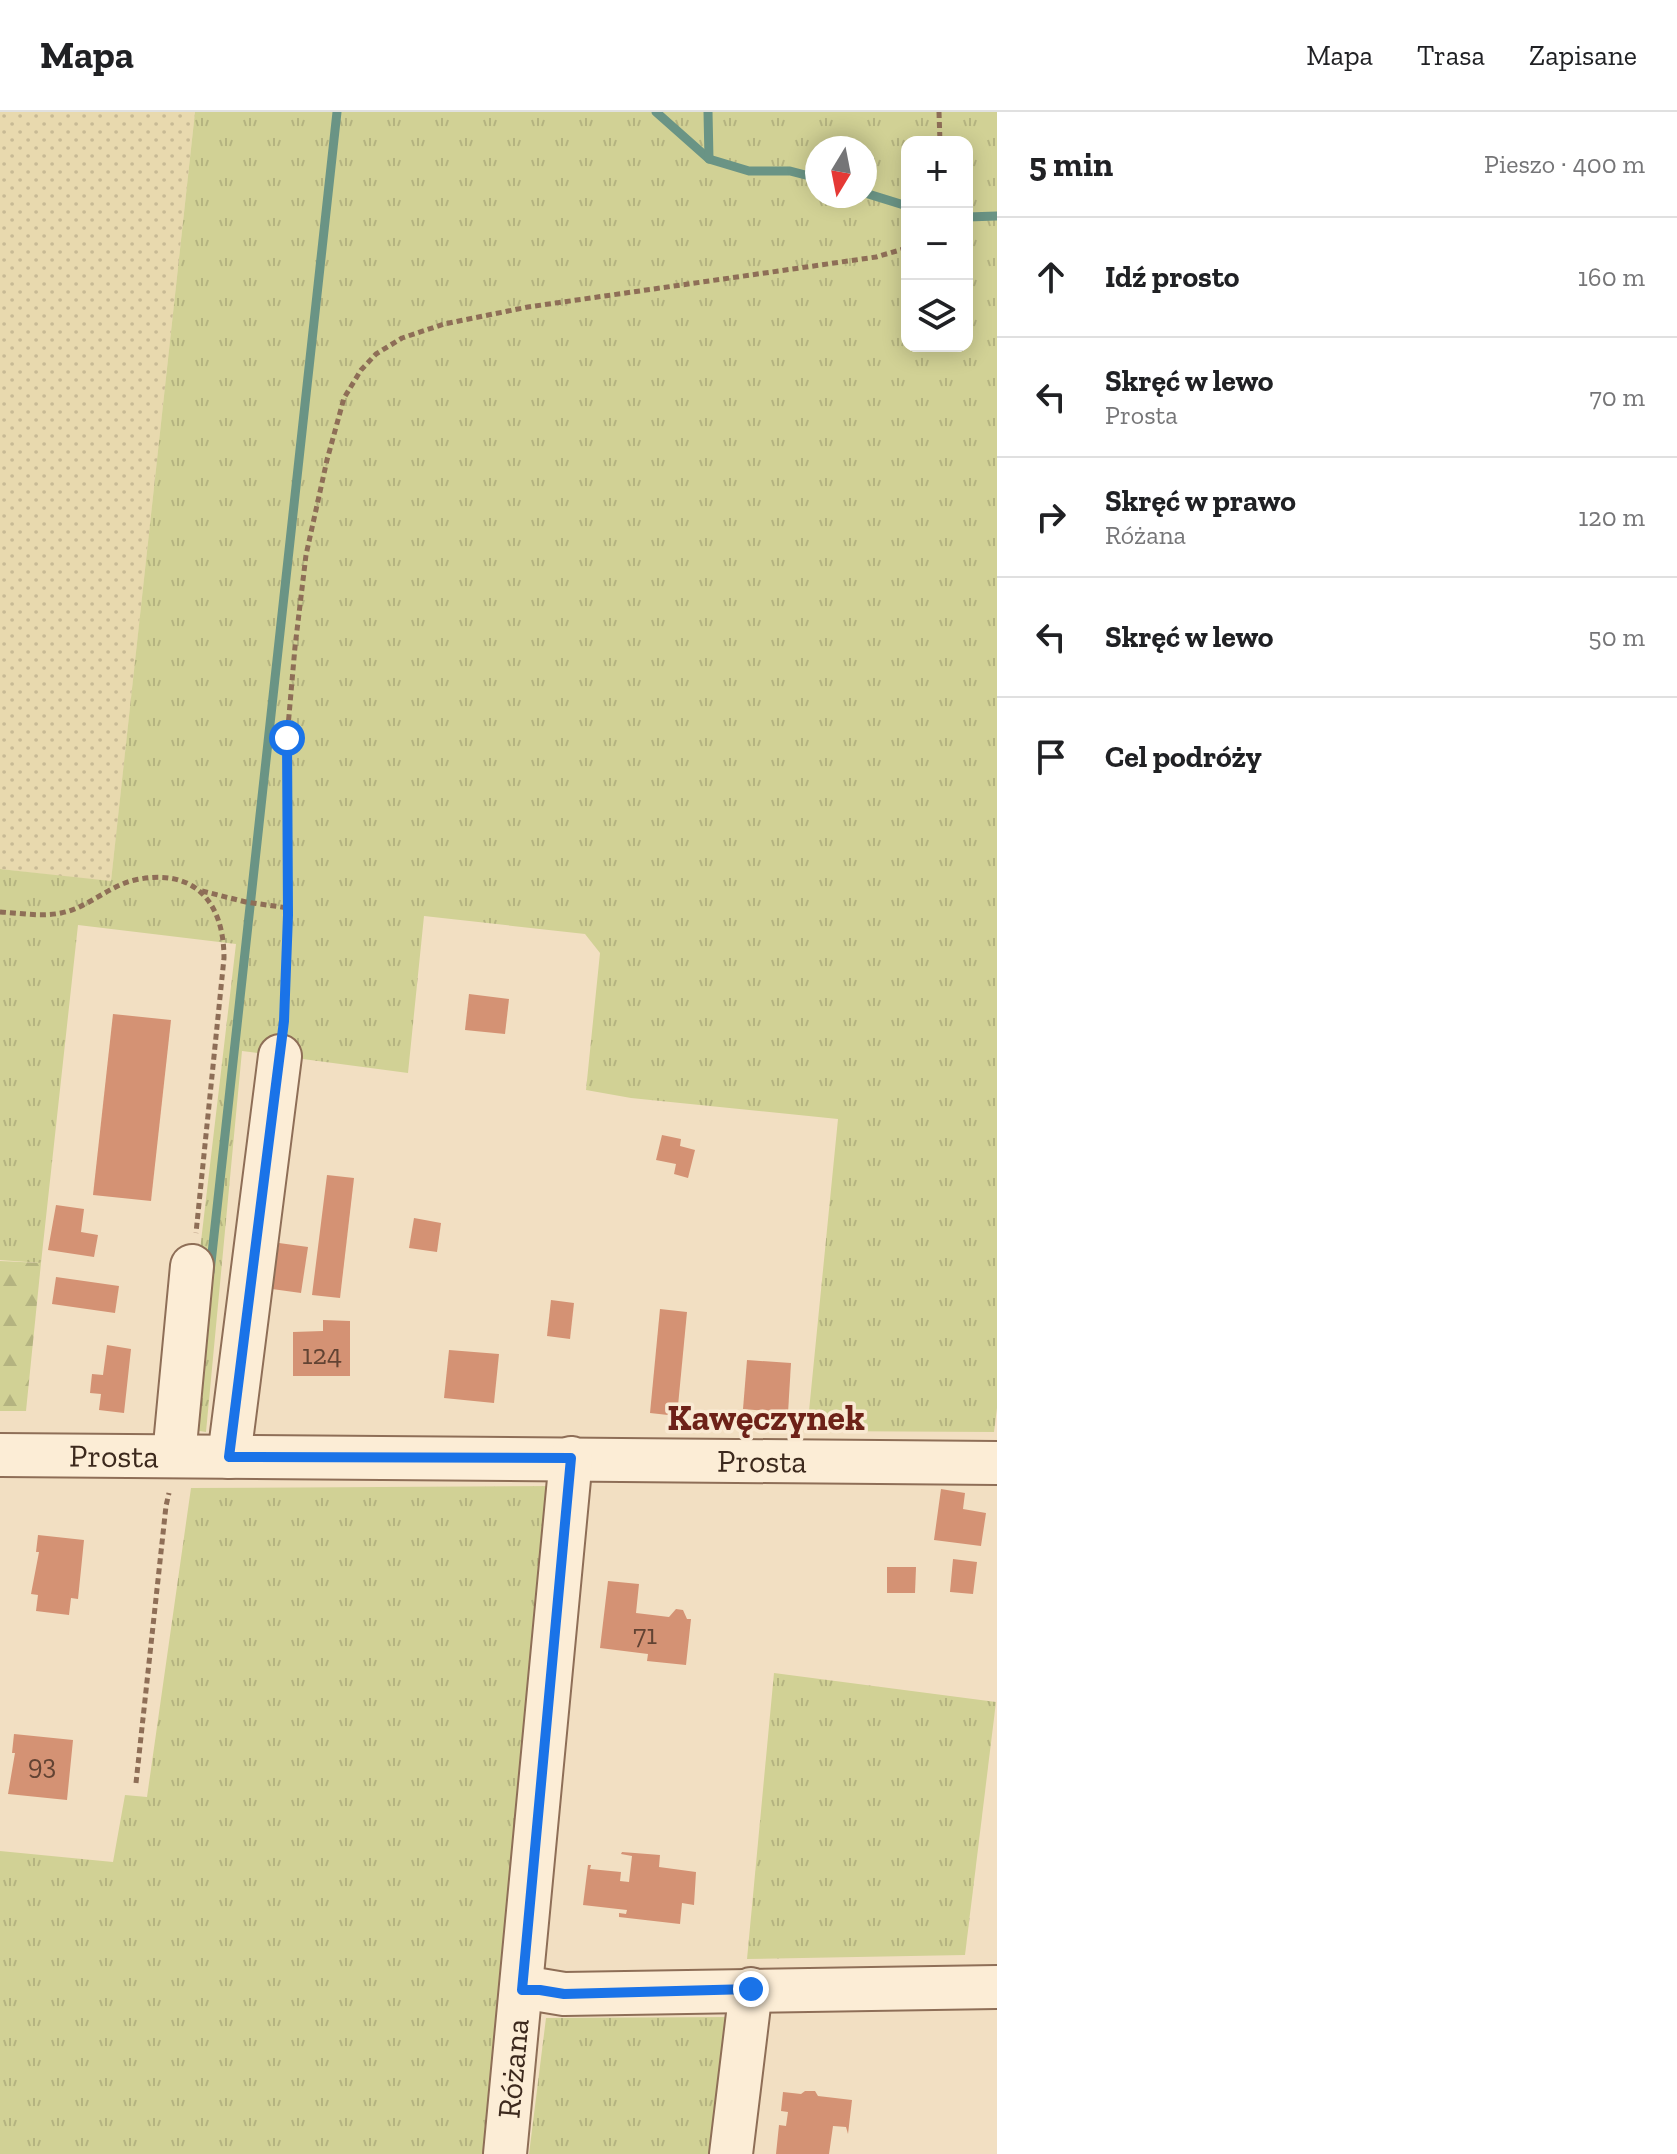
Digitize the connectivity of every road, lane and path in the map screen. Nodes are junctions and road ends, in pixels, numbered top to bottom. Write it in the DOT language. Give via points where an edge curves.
graph roads {
  1 [pos="939,112"];
  2 [pos="940,136"];
  3 [pos="901,250"];
  4 [pos="199,890"];
  5 [pos="288,908"];
  6 [pos="0,912"];
  7 [pos="280,1056"];
  8 [pos="192,1266"];
  9 [pos="0,1455"];
  10 [pos="174,1456"];
  11 [pos="229,1457"];
  12 [pos="571,1458"];
  13 [pos="997,1463"];
  14 [pos="136,1783"];
  15 [pos="997,1987"];
  16 [pos="751,1989"];
  17 [pos="522,1990"];
  18 [pos="505,2154"];
  19 [pos="731,2154"];
  1 -- 2 [label="path"];
  3 -- 5 [label="path" via="444,324 402,338 361,370 344,398 306,555 287,738"];
  4 -- 5 [label="path"];
  4 -- 6 [label="path" via="174,880 133,881 63,913"];
  4 -- 8 [label="path" via="217,914 224,958"];
  5 -- 7 [label="path"];
  7 -- 11 [label="street"];
  8 -- 10 [label="street"];
  9 -- 10 [label="street, Prosta"];
  10 -- 11 [label="street, Prosta"];
  10 -- 14 [label="path"];
  11 -- 12 [label="street, Prosta"];
  12 -- 13 [label="street, Prosta"];
  12 -- 17 [label="street, Różana"];
  15 -- 16 [label="street"];
  16 -- 17 [label="street" via="564,1994"];
  16 -- 19 [label="street"];
  17 -- 18 [label="street, Różana"];
}
